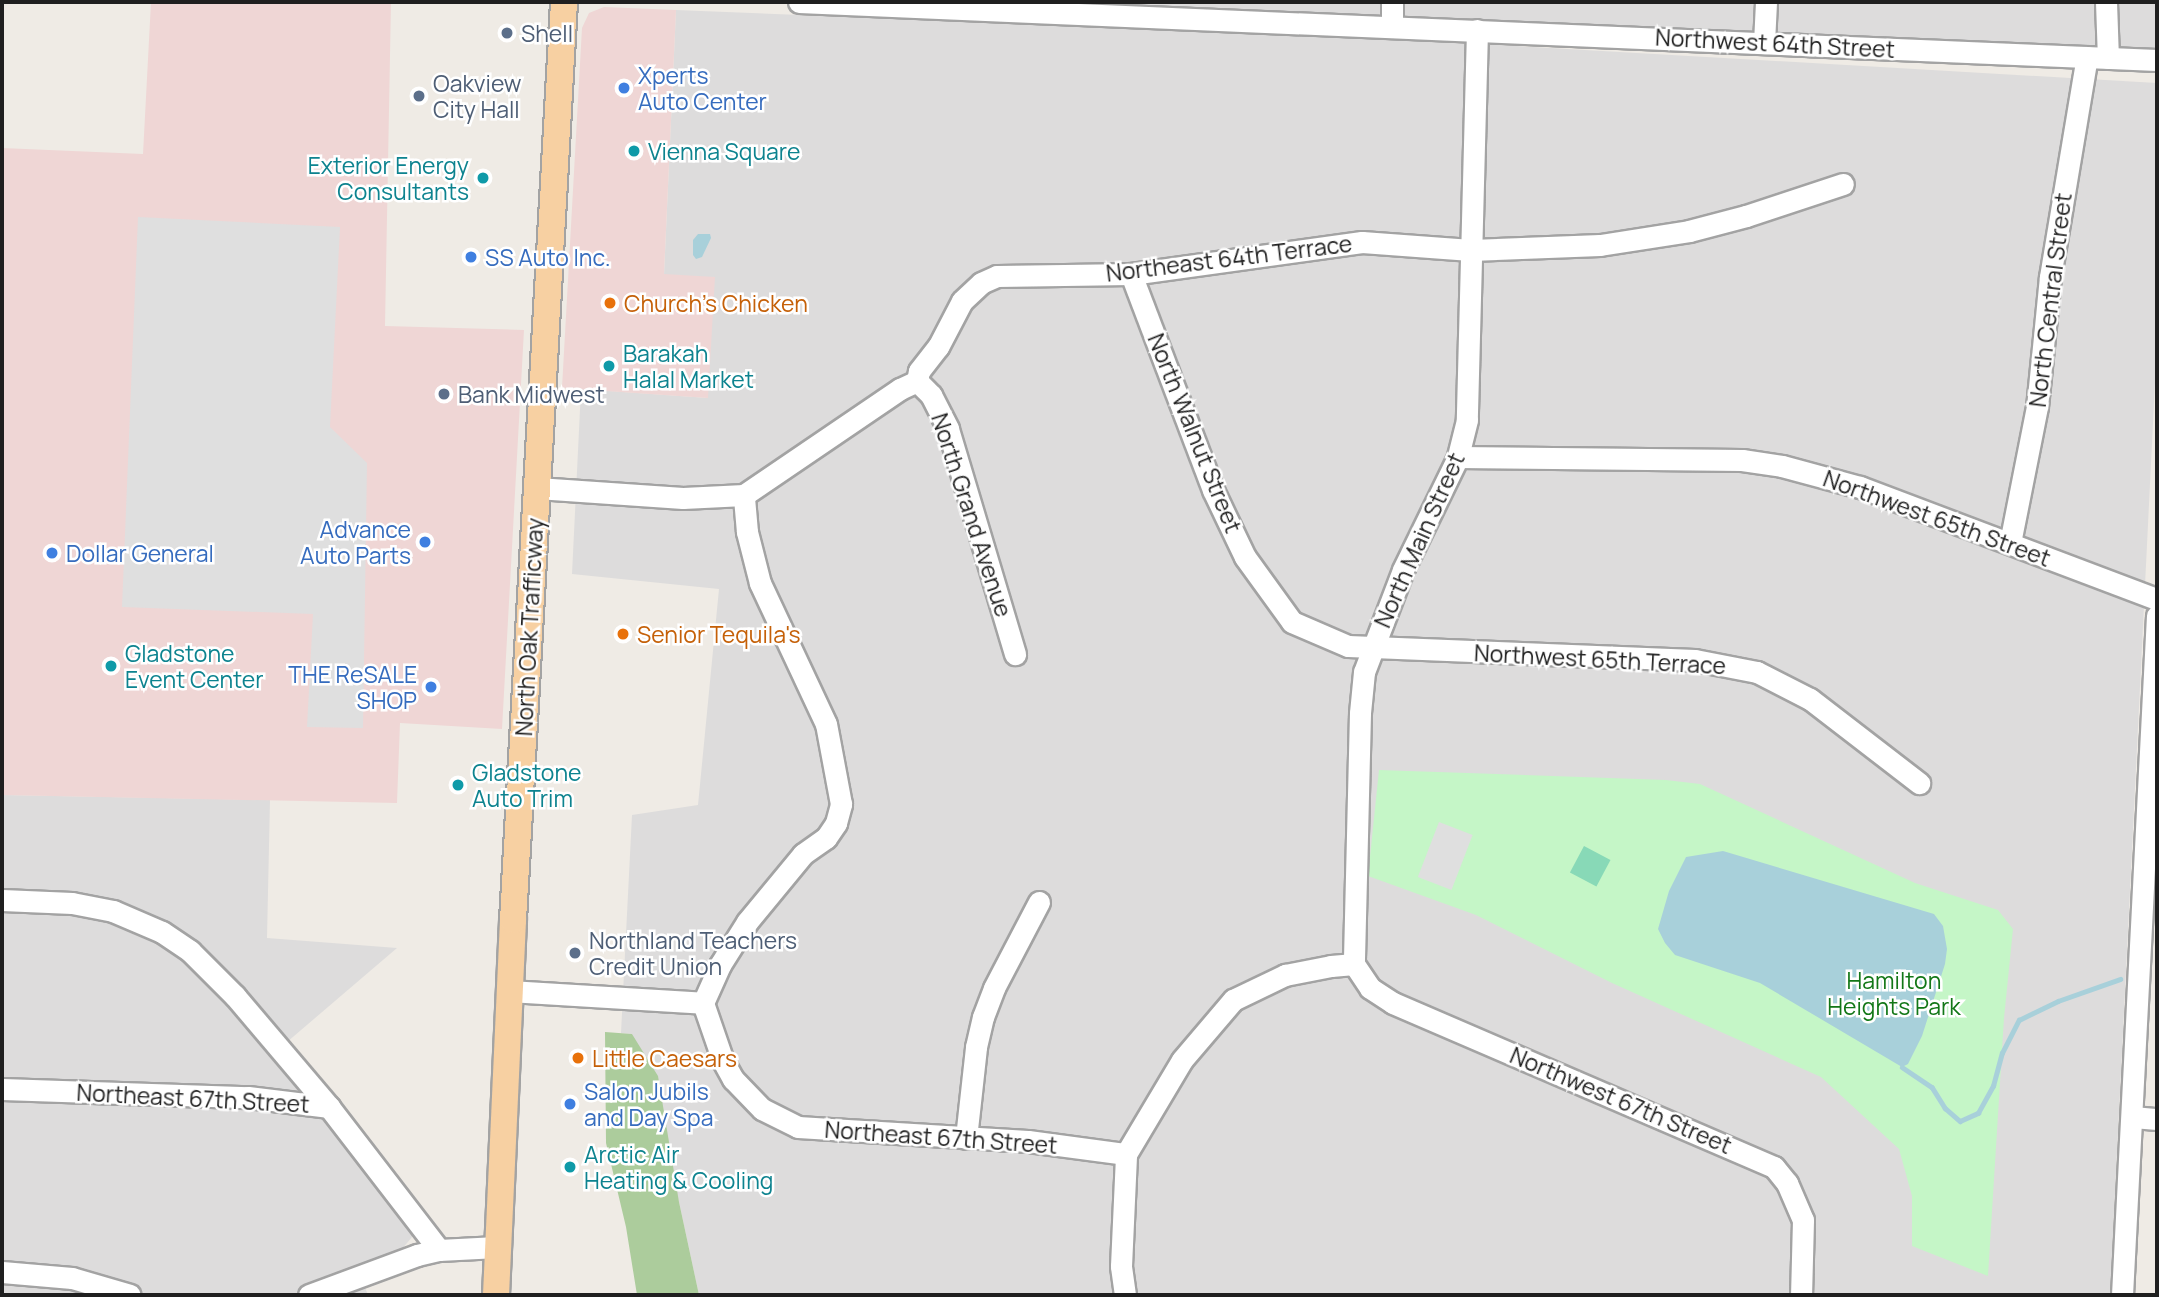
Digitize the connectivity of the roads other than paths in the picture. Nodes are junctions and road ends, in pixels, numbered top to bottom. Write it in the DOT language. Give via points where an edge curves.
graph roads {
  1 [pos="564,2"];
  2 [pos="799,2"];
  3 [pos="1392,2"];
  4 [pos="1766,2"];
  5 [pos="2105,2"];
  6 [pos="932,5"];
  7 [pos="1392,27"];
  8 [pos="1477,30"];
  9 [pos="1764,43"];
  10 [pos="2098,58"];
  11 [pos="2157,60"];
  12 [pos="1843,184"];
  13 [pos="1471,250"];
  14 [pos="1131,274"];
  15 [pos="918,381"];
  16 [pos="1458,457"];
  17 [pos="537,488"];
  18 [pos="744,495"];
  19 [pos="2010,543"];
  20 [pos="2157,599"];
  21 [pos="2157,616"];
  22 [pos="1371,648"];
  23 [pos="1015,654"];
  24 [pos="1919,783"];
  25 [pos="2153,788"];
  26 [pos="2,900"];
  27 [pos="1039,902"];
  28 [pos="1354,964"];
  29 [pos="509,991"];
  30 [pos="704,1003"];
  31 [pos="2,1089"];
  32 [pos="329,1107"];
  33 [pos="2133,1117"];
  34 [pos="2157,1119"];
  35 [pos="966,1138"];
  36 [pos="1126,1154"];
  37 [pos="497,1247"];
  38 [pos="439,1250"];
  39 [pos="2,1272"];
  40 [pos="130,1295"];
  41 [pos="309,1295"];
  42 [pos="496,1295"];
  43 [pos="1125,1295"];
  44 [pos="1801,1295"];
  45 [pos="2122,1295"];
  1 -- 17 [label="main road, North Oak Trafficway"];
  2 -- 6 [label="street, Northwest 64th Street"];
  3 -- 7 [label="street"];
  4 -- 9 [label="street"];
  5 -- 10 [label="street, North Central Street"];
  6 -- 7 [label="street, Northwest 64th Street"];
  7 -- 8 [label="street, Northwest 64th Street"];
  8 -- 9 [label="street, Northwest 64th Street"];
  8 -- 13 [label="street, North Main Street"];
  9 -- 10 [label="street, Northwest 64th Street"];
  10 -- 11 [label="street, Northwest 64th Street"];
  10 -- 19 [label="street, North Central Street" via="2050,277 2037,407"];
  12 -- 13 [label="street, Northeast 64th Terrace" via="1746,216 1656,237 1556,248"];
  13 -- 14 [label="street, Northeast 64th Terrace" via="1362,242"];
  13 -- 16 [label="street, North Main Street" via="1467,420"];
  14 -- 15 [label="street, Northeast 64th Terrace" via="996,276 981,283 962,301 938,347 919,371"];
  14 -- 22 [label="street, North Walnut Street" via="1203,464 1245,557 1292,622 1348,646"];
  15 -- 18 [label="street"];
  15 -- 23 [label="street, North Grand Avenue" via="948,429"];
  16 -- 19 [label="street, Northwest 65th Street" via="1742,460 1860,487"];
  16 -- 22 [label="street, North Main Street"];
  17 -- 18 [label="street" via="683,498"];
  17 -- 29 [label="main road, North Oak Trafficway"];
  18 -- 30 [label="street" via="747,532 760,583 826,724 841,804 826,838 803,854 747,922 720,965"];
  19 -- 20 [label="street, Northwest 65th Street"];
  21 -- 25 [label="street"];
  22 -- 24 [label="street, Northwest 65th Terrace" via="1695,660 1757,672 1810,699"];
  22 -- 28 [label="street, North Main Street" via="1360,713"];
  25 -- 33 [label="street"];
  26 -- 32 [label="street" via="92,906 162,932 190,951 235,996"];
  27 -- 35 [label="street" via="983,1017"];
  28 -- 36 [label="street" via="1285,975 1233,1000 1182,1060"];
  28 -- 44 [label="street, Northwest 67th Street" via="1370,988 1393,1003 1774,1167 1797,1201 1803,1220"];
  29 -- 30 [label="street"];
  29 -- 37 [label="main road, North Oak Trafficway"];
  30 -- 35 [label="street, Northeast 67th Street" via="733,1079 779,1120 797,1127"];
  31 -- 32 [label="street, Northeast 67th Street" via="248,1097"];
  32 -- 38 [label="street, Northeast 67th Street"];
  33 -- 34 [label="street"];
  33 -- 45 [label="street"];
  35 -- 36 [label="street, Northeast 67th Street"];
  36 -- 43 [label="street" via="1121,1266"];
  37 -- 38 [label="street"];
  37 -- 42 [label="main road, North Oak Trafficway"];
  38 -- 41 [label="street"];
  39 -- 40 [label="street" via="72,1278"];
}
